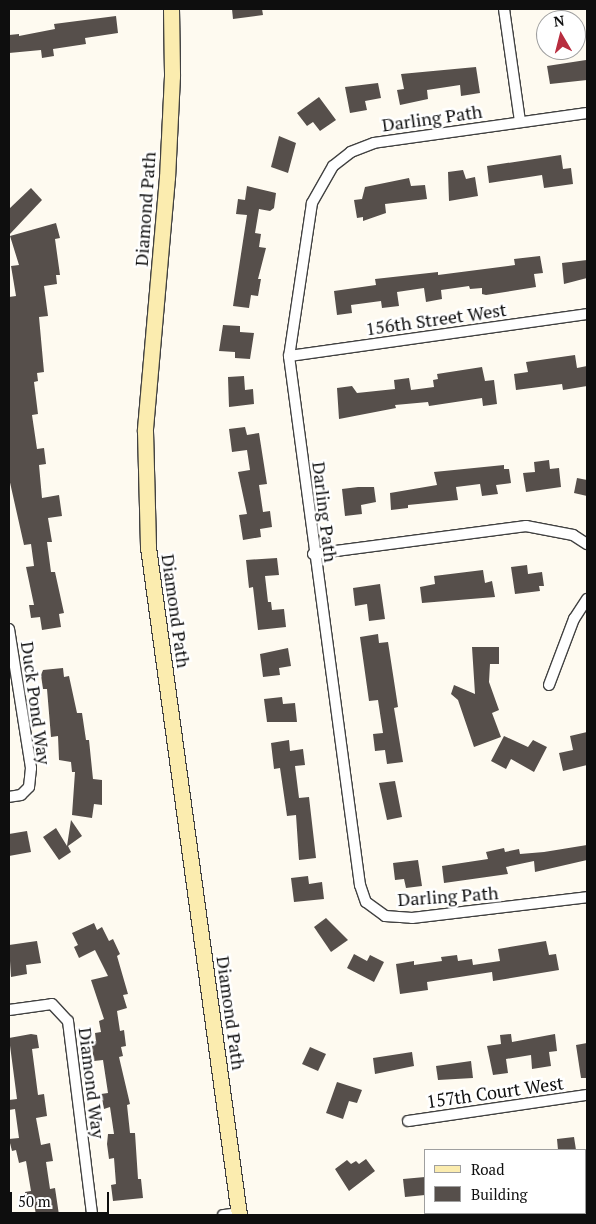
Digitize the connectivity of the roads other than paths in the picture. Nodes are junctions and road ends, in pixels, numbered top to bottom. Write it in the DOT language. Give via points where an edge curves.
graph roads {
  1 [pos="171,9"];
  2 [pos="504,9"];
  3 [pos="587,113"];
  4 [pos="520,122"];
  5 [pos="587,314"];
  6 [pos="289,356"];
  7 [pos="587,544"];
  8 [pos="313,554"];
  9 [pos="587,600"];
  10 [pos="9,629"];
  11 [pos="549,685"];
  12 [pos="9,797"];
  13 [pos="587,897"];
  14 [pos="9,1010"];
  15 [pos="587,1095"];
  16 [pos="408,1121"];
  17 [pos="239,1214"];
  18 [pos="92,1215"];
  19 [pos="223,1215"];
  1 -- 17 [label="street, Diamond Path" via="172,76 166,177 145,431 148,547"];
  2 -- 4 [label="street"];
  3 -- 4 [label="street, Darling Path"];
  4 -- 6 [label="street, Darling Path" via="374,144 351,152 333,166 312,203"];
  5 -- 6 [label="street, 156th Street West"];
  6 -- 8 [label="street, Darling Path"];
  7 -- 8 [label="street" via="573,535 526,526"];
  8 -- 13 [label="street, Darling Path" via="360,886 366,902 385,916 412,918 475,913"];
  9 -- 11 [label="street" via="574,619"];
  10 -- 12 [label="street, Duck Pond Way" via="31,768 29,787 21,795"];
  14 -- 18 [label="street, Diamond Way" via="52,1004 68,1021"];
  15 -- 16 [label="street, 157th Court West"];
  17 -- 19 [label="street"];
}
